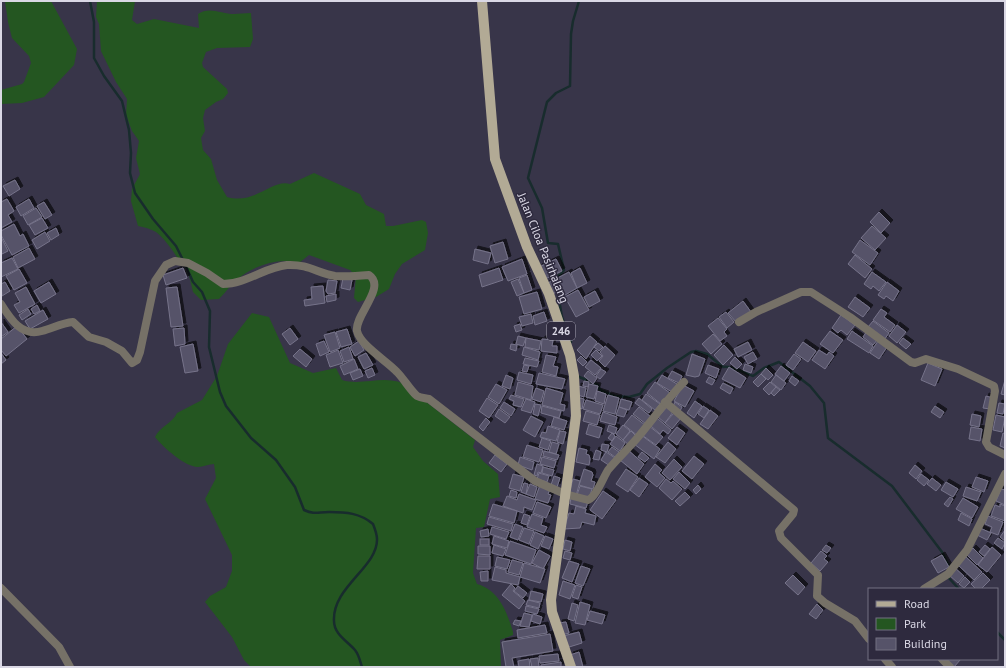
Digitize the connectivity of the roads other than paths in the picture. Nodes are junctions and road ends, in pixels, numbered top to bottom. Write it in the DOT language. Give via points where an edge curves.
graph roads {
  1 [pos="482,1"];
  2 [pos="2,310"];
  3 [pos="740,322"];
  4 [pos="684,382"];
  5 [pos="665,402"];
  6 [pos="1005,455"];
  7 [pos="1005,474"];
  8 [pos="565,494"];
  9 [pos="1,588"];
  10 [pos="926,588"];
  11 [pos="868,638"];
  12 [pos="70,667"];
  13 [pos="571,667"];
  1 -- 8 [label="main road, Jalan Ciloa Pasirhalang / 246" via="495,159 525,241 549,294 570,355 574,376 576,416"];
  2 -- 8 [label="street" via="26,332 41,332 73,322 89,337 106,342 122,351 132,363 137,360 140,352 155,281 166,265 175,261 195,266 223,284 248,279 286,265 308,266 334,276 369,275 375,286 357,325 357,332 362,340 392,366 416,395 429,400 535,481"];
  3 -- 6 [label="street" via="801,292 811,292 911,362 926,358 958,369 994,386 996,391 986,442 989,447"];
  4 -- 5 [label="street"];
  5 -- 8 [label="street" via="639,436 620,454 590,500"];
  5 -- 11 [label="street" via="792,508 794,512 779,531 781,538 818,575 817,596 856,621"];
  7 -- 10 [label="street" via="967,550 948,574"];
  8 -- 13 [label="main road, Jalan Ciloa Pasirhalang / 246" via="551,605"];
  9 -- 12 [label="street" via="59,647"];
}
